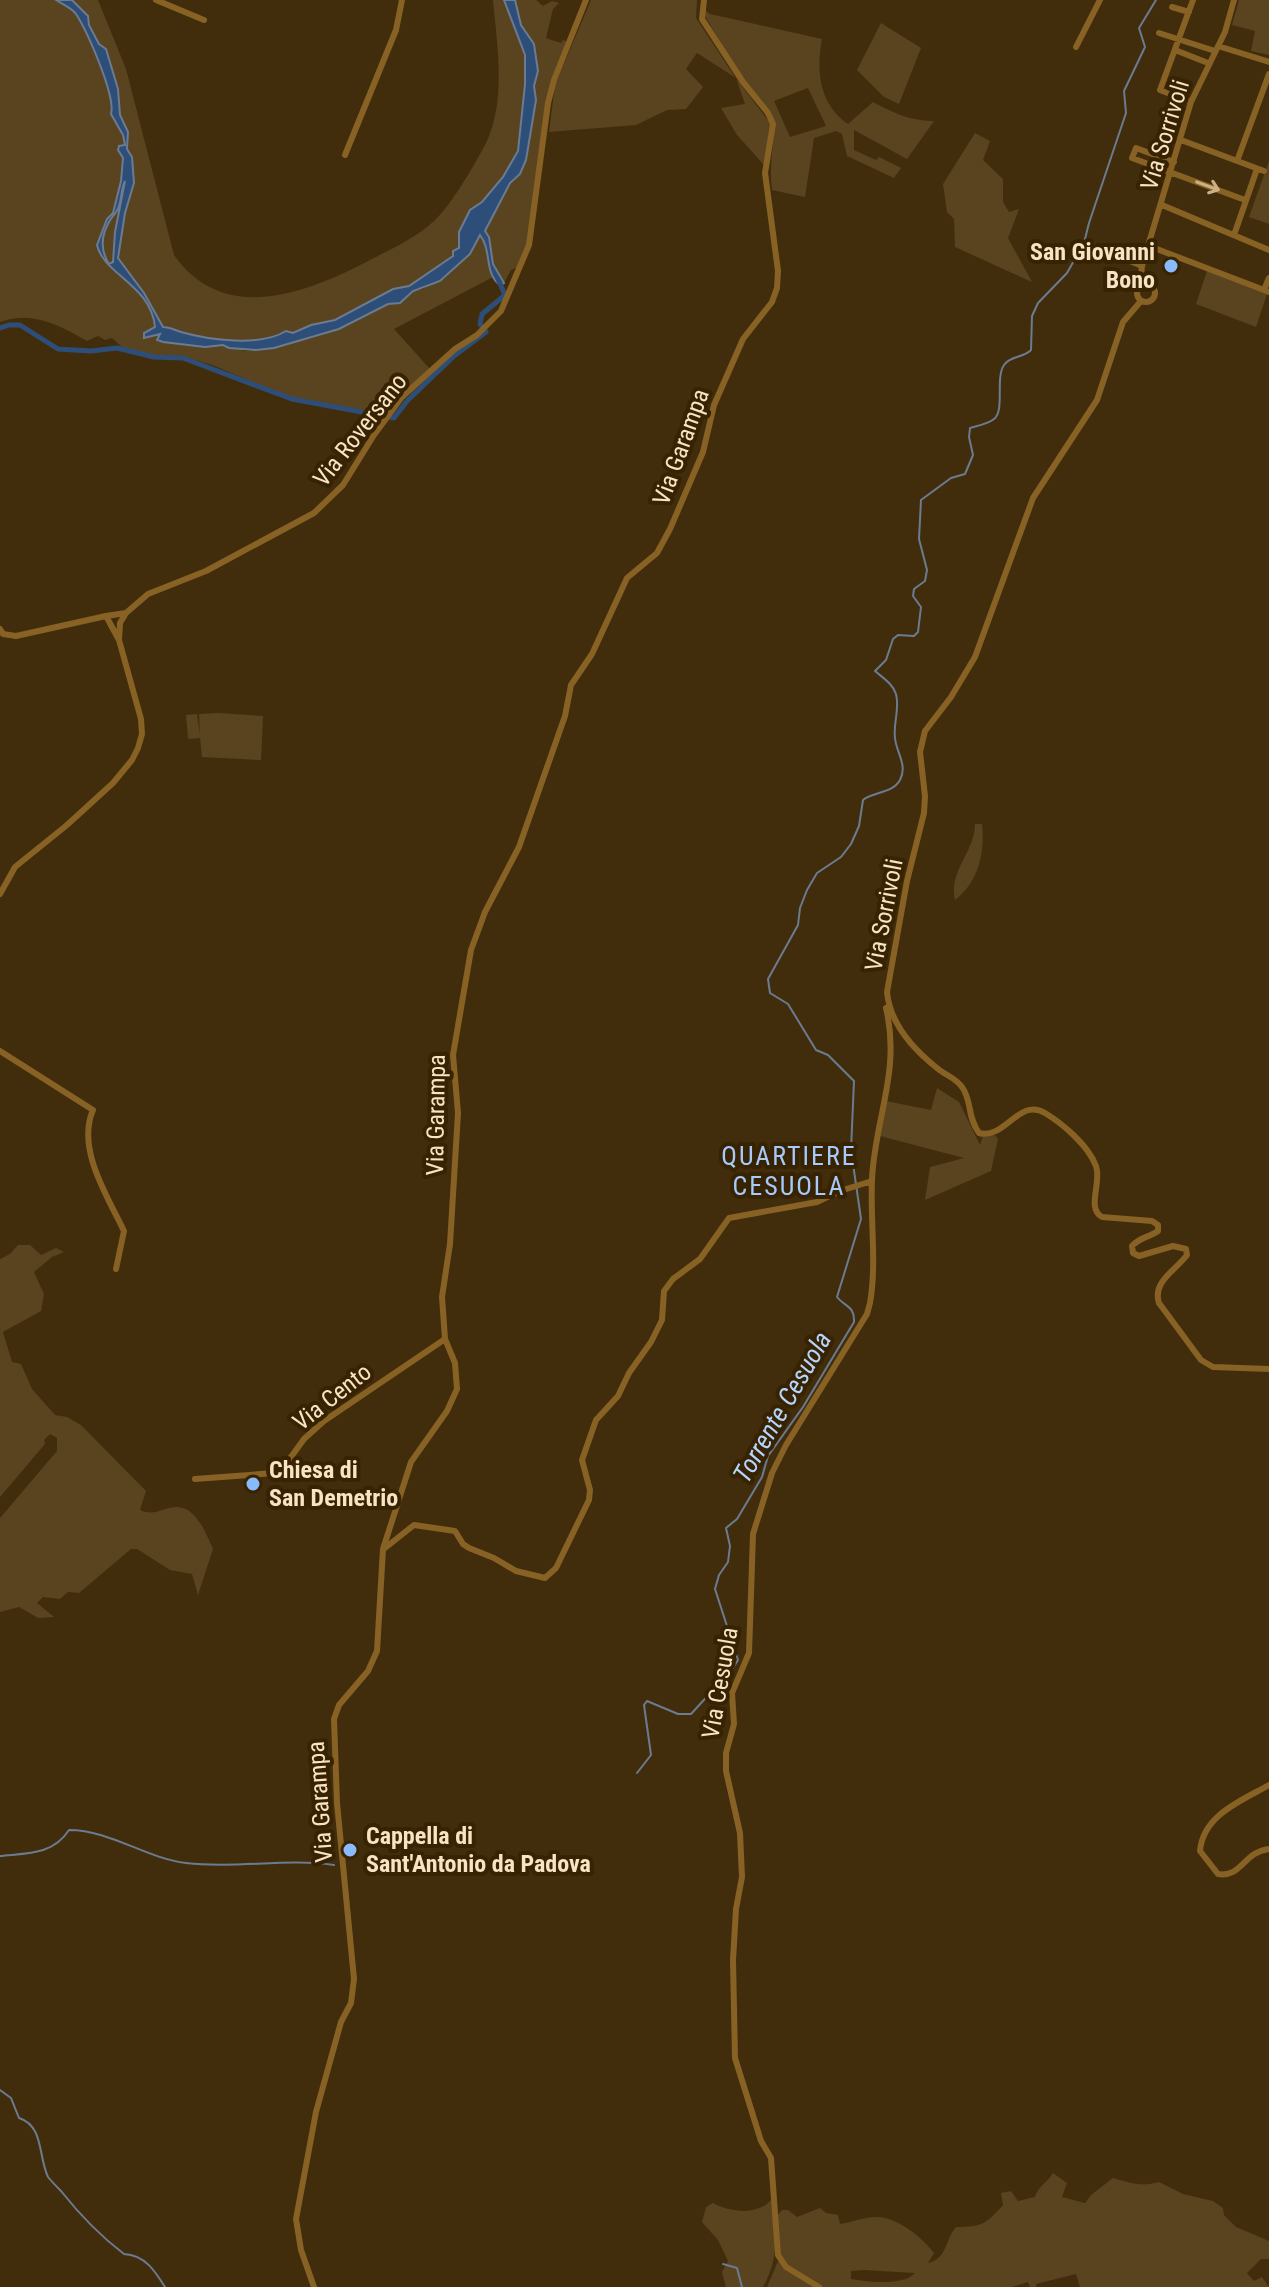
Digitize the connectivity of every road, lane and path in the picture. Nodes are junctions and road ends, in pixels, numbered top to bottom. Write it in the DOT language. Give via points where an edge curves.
graph roads {
  1 [pos="156,0"];
  2 [pos="402,0"];
  3 [pos="586,0"];
  4 [pos="704,0"];
  5 [pos="1100,0"];
  6 [pos="1193,0"];
  7 [pos="1234,0"];
  8 [pos="1172,7"];
  9 [pos="1189,12"];
  10 [pos="204,20"];
  11 [pos="1159,33"];
  12 [pos="1179,38"];
  13 [pos="1076,47"];
  14 [pos="1217,48"];
  15 [pos="1175,50"];
  16 [pos="1269,62"];
  17 [pos="1208,63"];
  18 [pos="1269,74"];
  19 [pos="1191,102"];
  20 [pos="1181,140"];
  21 [pos="345,155"];
  22 [pos="1237,161"];
  23 [pos="1174,162"];
  24 [pos="1171,173"];
  25 [pos="1245,200"];
  26 [pos="1162,205"];
  27 [pos="1234,235"];
  28 [pos="1094,246"];
  29 [pos="1149,246"];
  30 [pos="1269,250"];
  31 [pos="1142,266"];
  32 [pos="1269,278"];
  33 [pos="1142,285"];
  34 [pos="1267,291"];
  35 [pos="1139,299"];
  36 [pos="126,613"];
  37 [pos="106,616"];
  38 [pos="0,629"];
  39 [pos="119,640"];
  40 [pos="0,894"];
  41 [pos="887,992"];
  42 [pos="0,1051"];
  43 [pos="872,1181"];
  44 [pos="116,1269"];
  45 [pos="445,1339"];
  46 [pos="1269,1369"];
  47 [pos="195,1479"];
  48 [pos="383,1549"];
  49 [pos="1269,1785"];
  50 [pos="1269,1849"];
  51 [pos="314,2287"];
  52 [pos="819,2287"];
  1 -- 10 [label="street"];
  2 -- 21 [label="street" via="396,30"];
  3 -- 36 [label="street, Via Roversano" via="548,103 529,245 507,301 492,321 402,397 343,485 314,513 206,571 148,594"];
  4 -- 45 [label="street, Via Garampa" via="702,19 773,124 765,173 777,288 743,339 670,529 657,553 627,578 592,654 571,685 519,847 471,950 453,1055 458,1113 442,1297"];
  5 -- 13 [label="street"];
  6 -- 9 [label="street"];
  7 -- 14 [label="street, Via Sorrivoli"];
  8 -- 9 [label="street"];
  9 -- 12 [label="street"];
  11 -- 12 [label="street"];
  12 -- 14 [label="street"];
  12 -- 15 [label="street"];
  14 -- 16 [label="street"];
  14 -- 17 [label="street, Via Sorrivoli"];
  15 -- 17 [label="street"];
  15 -- 19 [label="street" via="1160,90"];
  17 -- 19 [label="street, Via Sorrivoli"];
  18 -- 22 [label="street"];
  19 -- 20 [label="street, Via Sorrivoli"];
  20 -- 22 [label="street"];
  20 -- 23 [label="street, Via Sorrivoli"];
  22 -- 25 [label="street" via="1260,170"];
  23 -- 24 [label="street, Via Sorrivoli"];
  23 -- 24 [label="street" via="1136,148 1132,158"];
  24 -- 25 [label="street, one-way"];
  24 -- 26 [label="street, Via Sorrivoli"];
  25 -- 27 [label="street"];
  26 -- 27 [label="street"];
  26 -- 29 [label="street, Via Sorrivoli"];
  27 -- 30 [label="street"];
  28 -- 31 [label="street"];
  29 -- 31 [label="street, Via Sorrivoli"];
  29 -- 34 [label="street"];
  31 -- 33 [label="street, Via Sorrivoli"];
  32 -- 34 [label="street"];
  33 -- 35 [label="street" via="1136,291"];
  33 -- 35 [label="street" via="1151,285 1155,293 1150,301"];
  35 -- 41 [label="street, Via Sorrivoli" via="1123,322 1097,400 1033,498 975,657 921,741 924,813"];
  36 -- 37 [label="street"];
  36 -- 39 [label="street"];
  37 -- 38 [label="street" via="16,636"];
  37 -- 39 [label="street"];
  39 -- 40 [label="street" via="141,719 138,748 113,783 15,867"];
  41 -- 43 [label="street, Via Cesuola" via="892,1061"];
  41 -- 46 [label="street, Via Sorrivoli" via="894,1020 913,1046 966,1092 979,1133 995,1133 1025,1110 1042,1111 1084,1147 1096,1165 1096,1214 1158,1225 1155,1234 1138,1239 1133,1253 1186,1249 1187,1255 1158,1285 1157,1296 1201,1360 1213,1367"];
  42 -- 44 [label="street" via="93,1110 93,1165 124,1231"];
  43 -- 48 [label="street" via="817,1202 729,1218 700,1259 673,1279 664,1291 662,1320 651,1342 618,1396 596,1420 582,1460 589,1500 550,1574 540,1578 516,1571 463,1544 455,1531 446,1529 414,1525"];
  43 -- 52 [label="street, Via Cesuola" via="867,1314 772,1473 753,1534 749,1653 732,1693 734,1724 725,1762 740,1833 742,1877 733,1960 735,2058 771,2158 778,2255 786,2267"];
  45 -- 47 [label="street, Via Cento" via="324,1421 275,1473"];
  45 -- 48 [label="street, Via Garampa" via="455,1363 457,1389 411,1462"];
  48 -- 51 [label="street, Via Garampa" via="377,1651 334,1719 354,1979 316,2112 296,2219"];
  49 -- 50 [label="street" via="1225,1810 1201,1838 1200,1851 1218,1874 1229,1876 1247,1857"];
}
